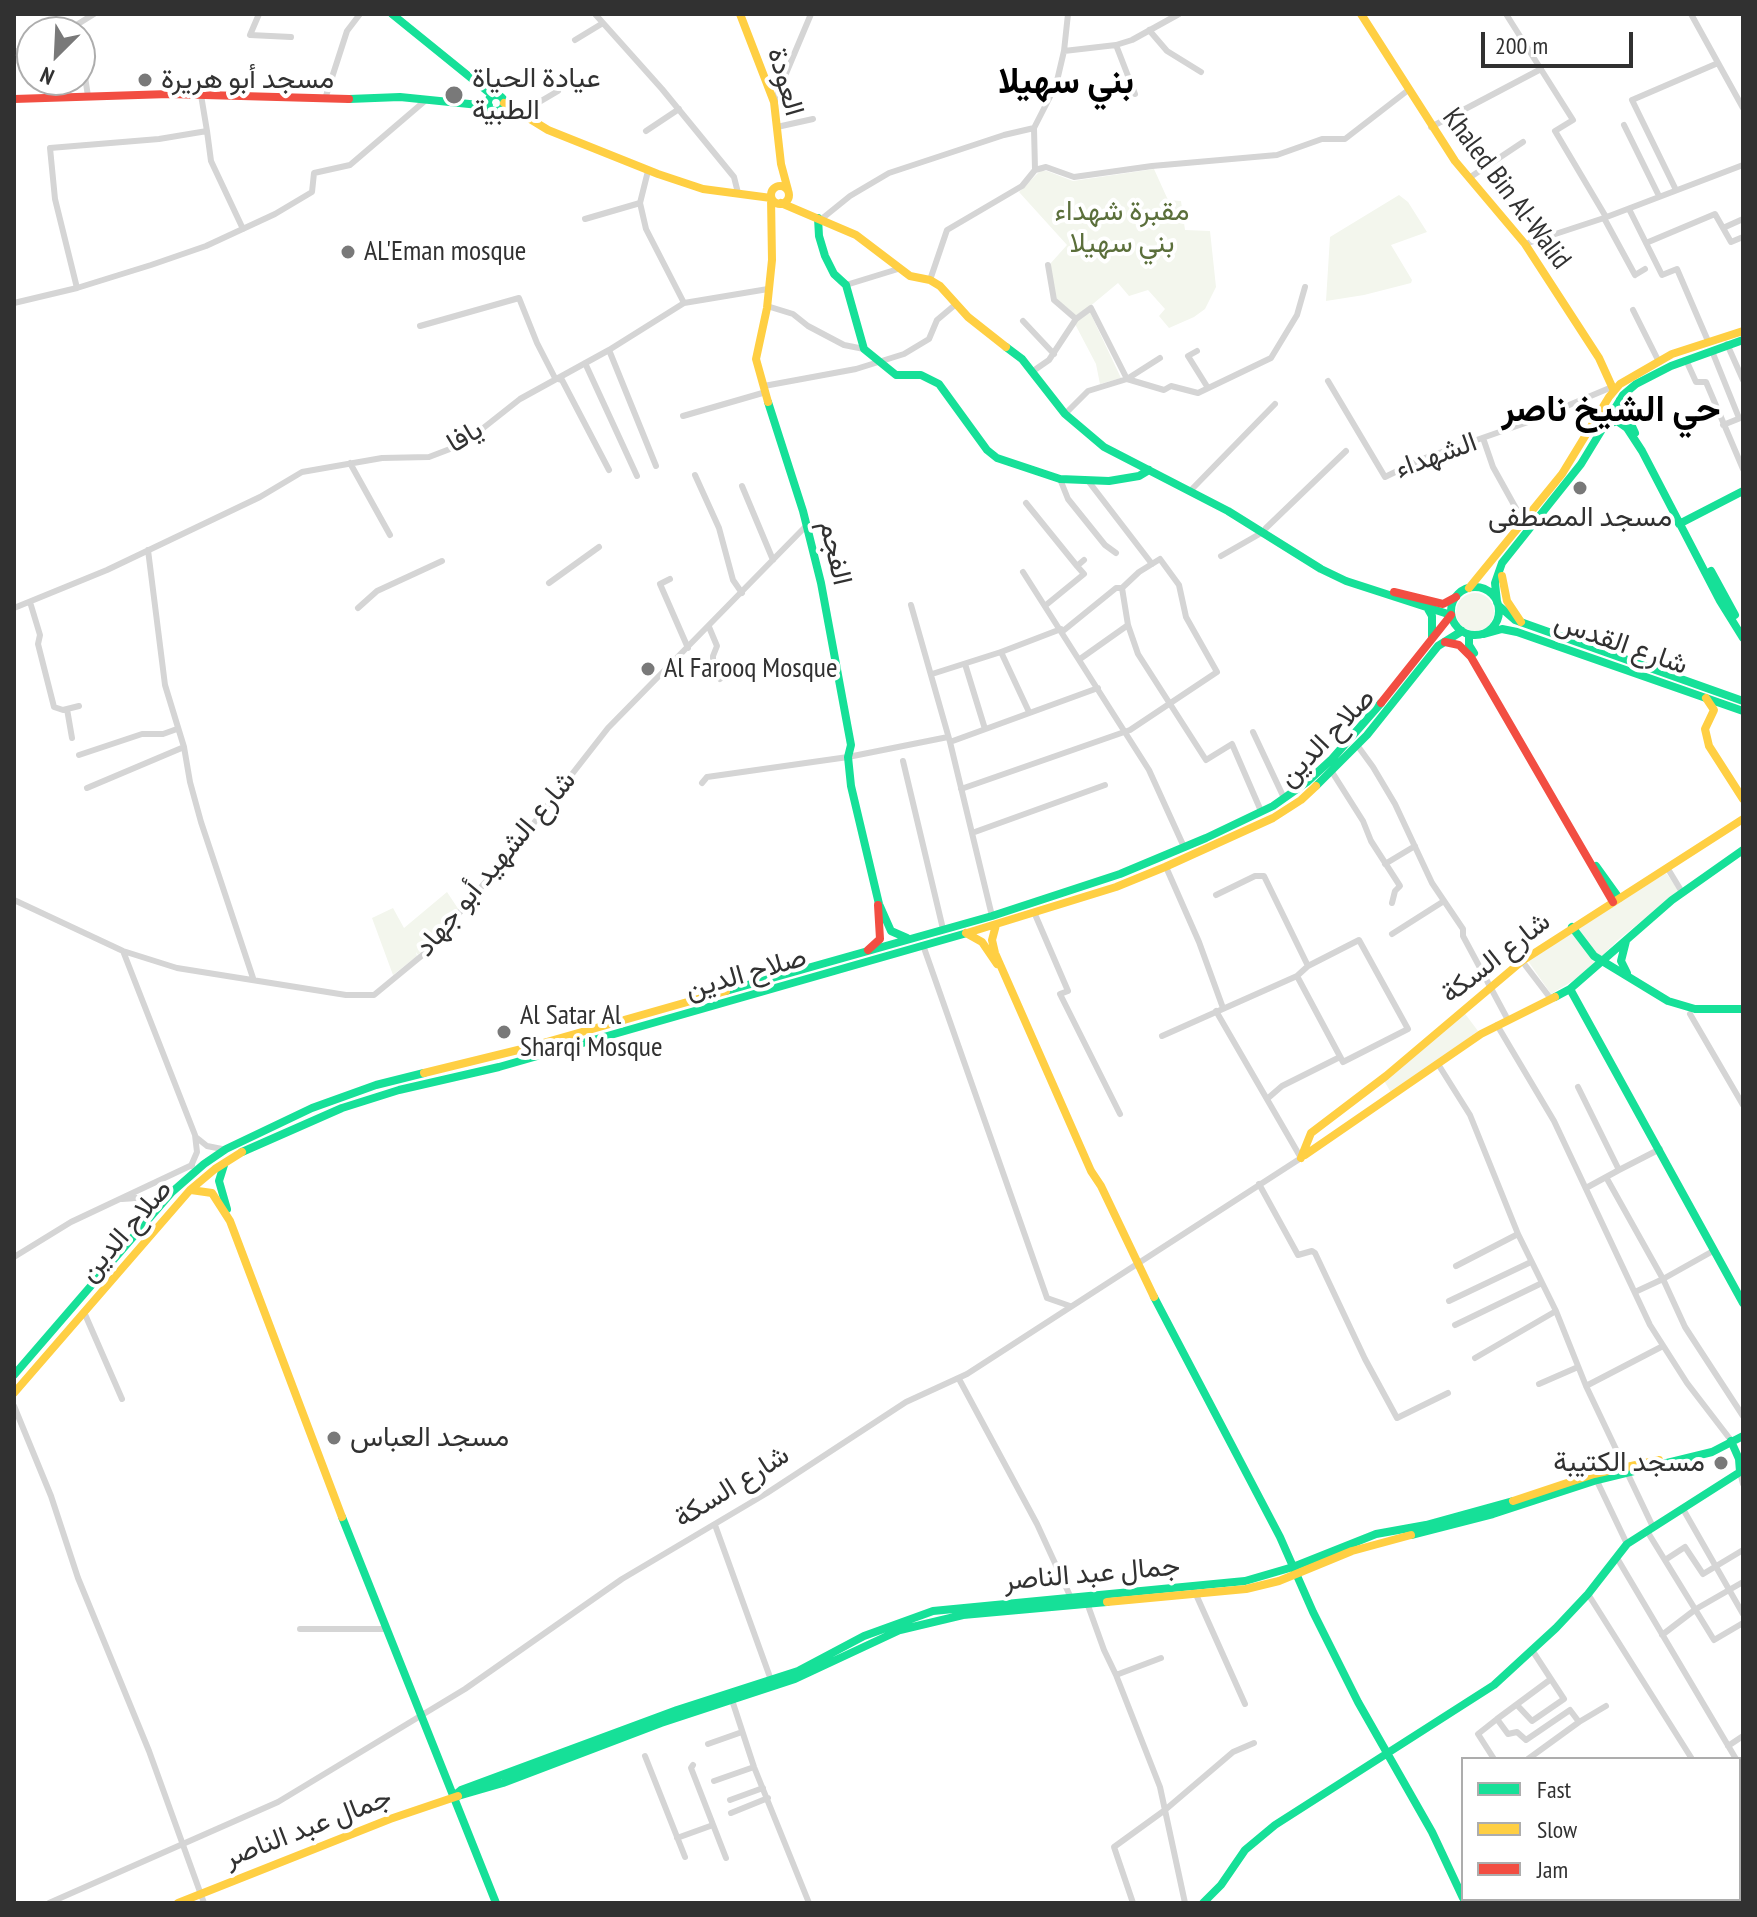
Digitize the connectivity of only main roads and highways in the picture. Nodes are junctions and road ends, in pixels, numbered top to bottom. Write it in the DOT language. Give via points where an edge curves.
graph roads {
  1 [pos="392,14"];
  2 [pos="740,14"];
  3 [pos="1361,14"];
  4 [pos="492,95"];
  5 [pos="14,99"];
  6 [pos="489,106"];
  7 [pos="502,106"];
  8 [pos="781,164"];
  9 [pos="652,173"];
  10 [pos="788,191"];
  11 [pos="772,192"];
  12 [pos="781,203"];
  13 [pos="802,211"];
  14 [pos="773,215"];
  15 [pos="819,217"];
  16 [pos="930,278"];
  17 [pos="1743,331"];
  18 [pos="1743,340"];
  19 [pos="1710,345"];
  20 [pos="1613,389"];
  21 [pos="1620,400"];
  22 [pos="1605,425"];
  23 [pos="1149,470"];
  24 [pos="1743,494"];
  25 [pos="1531,511"];
  26 [pos="1539,517"];
  27 [pos="1682,525"];
  28 [pos="1265,530"];
  29 [pos="1501,566"];
  30 [pos="1469,588"];
  31 [pos="1456,597"];
  32 [pos="1498,604"];
  33 [pos="1428,608"];
  34 [pos="1451,615"];
  35 [pos="1521,622"];
  36 [pos="1743,630"];
  37 [pos="1466,633"];
  38 [pos="1484,634"];
  39 [pos="1432,637"];
  40 [pos="1743,638"];
  41 [pos="1444,642"];
  42 [pos="1705,697"];
  43 [pos="1743,701"];
  44 [pos="1743,711"];
  45 [pos="1743,799"];
  46 [pos="1743,819"];
  47 [pos="1743,850"];
  48 [pos="1114,876"];
  49 [pos="1080,887"];
  50 [pos="1116,887"];
  51 [pos="1084,897"];
  52 [pos="1616,900"];
  53 [pos="879,904"];
  54 [pos="994,921"];
  55 [pos="1572,927"];
  56 [pos="966,933"];
  57 [pos="912,938"];
  58 [pos="1627,938"];
  59 [pos="865,952"];
  60 [pos="1603,960"];
  61 [pos="1001,967"];
  62 [pos="1591,971"];
  63 [pos="1630,977"];
  64 [pos="1570,989"];
  65 [pos="692,1007"];
  66 [pos="1743,1011"];
  67 [pos="376,1085"];
  68 [pos="342,1097"];
  69 [pos="376,1097"];
  70 [pos="342,1108"];
  71 [pos="225,1163"];
  72 [pos="190,1190"];
  73 [pos="230,1221"];
  74 [pos="1743,1303"];
  75 [pos="14,1375"];
  76 [pos="14,1393"];
  77 [pos="1743,1433"];
  78 [pos="1731,1442"];
  79 [pos="1295,1571"];
  80 [pos="1086,1600"];
  81 [pos="730,1696"];
  82 [pos="1386,1754"];
  83 [pos="455,1795"];
  84 [pos="1461,1894"];
  85 [pos="202,1898"];
  86 [pos="178,1903"];
  87 [pos="496,1903"];
  88 [pos="1203,1903"];
  1 -- 4 [label="main road"];
  2 -- 8 [label="main road, العودة" via="774,102"];
  3 -- 20 [label="main road, Khaled Bin Al-Walid" via="1431,127 1525,244 1599,358"];
  4 -- 6 [label="main road"];
  4 -- 7 [label="main road" via="501,96"];
  5 -- 6 [label="main road" via="400,97"];
  6 -- 7 [label="main road" via="494,111"];
  7 -- 9 [label="main road"];
  7 -- 9 [label="main road" via="576,146"];
  8 -- 10 [label="main road, العودة"];
  8 -- 11 [label="main road, العودة"];
  9 -- 11 [label="main road" via="703,189"];
  10 -- 11 [label="main road" via="780,186"];
  10 -- 12 [label="main road, الفجم" via="788,202"];
  10 -- 13 [label="main road"];
  11 -- 12 [label="main road"];
  11 -- 14 [label="main road, الفجم"];
  12 -- 13 [label="main road"];
  12 -- 14 [label="main road, الفجم"];
  13 -- 15 [label="main road"];
  14 -- 53 [label="main road, الفجم" via="767,306 756,359 821,583 851,745 848,757 860,830"];
  15 -- 16 [label="main road" via="860,233 907,271"];
  15 -- 16 [label="main road" via="856,235 918,280"];
  15 -- 23 [label="main road" via="828,263 846,285 864,349 896,375 915,374 939,384 997,458 1060,479 1089,482 1133,478"];
  16 -- 23 [label="main road" via="968,317 1022,359 1084,433"];
  16 -- 28 [label="main road" via="943,283 970,313 1013,345 1068,411 1098,437"];
  17 -- 19 [label="main road"];
  18 -- 19 [label="main road"];
  19 -- 20 [label="main road" via="1658,360"];
  19 -- 21 [label="main road" via="1636,384"];
  20 -- 25 [label="main road" via="1569,465"];
  21 -- 22 [label="main road"];
  21 -- 27 [label="main road"];
  22 -- 26 [label="main road"];
  22 -- 27 [label="main road" via="1617,421 1627,428"];
  23 -- 28 [label="main road"];
  24 -- 27 [label="main road"];
  25 -- 26 [label="main road"];
  25 -- 30 [label="main road"];
  26 -- 29 [label="main road"];
  27 -- 36 [label="main road"];
  27 -- 40 [label="main road"];
  28 -- 31 [label="main road" via="1342,575 1434,603"];
  28 -- 33 [label="main road" via="1346,581"];
  29 -- 32 [label="main road" via="1495,583"];
  29 -- 35 [label="main road" via="1507,601"];
  30 -- 31 [label="main road"];
  30 -- 32 [label="main road" via="1485,589"];
  31 -- 34 [label="main road"];
  32 -- 35 [label="main road, شارع القدس"];
  32 -- 38 [label="main road" via="1496,623"];
  33 -- 34 [label="main road"];
  33 -- 39 [label="main road"];
  34 -- 37 [label="main road"];
  34 -- 39 [label="main road, صلاح الدين"];
  35 -- 43 [label="main road, شارع القدس"];
  37 -- 38 [label="main road"];
  37 -- 41 [label="main road, صلاح الدين"];
  37 -- 52 [label="main road"];
  38 -- 42 [label="main road, شارع القدس" via="1517,632"];
  39 -- 48 [label="main road, صلاح الدين" via="1397,684 1307,782 1273,806"];
  41 -- 50 [label="main road, صلاح الدين" via="1357,745 1301,800 1273,818"];
  41 -- 52 [label="main road" via="1459,645 1471,657"];
  42 -- 44 [label="main road, شارع القدس"];
  42 -- 45 [label="main road" via="1714,710 1705,727 1707,739"];
  46 -- 52 [label="main road, شارع السكة"];
  47 -- 58 [label="main road, شارع السكة"];
  48 -- 49 [label="main road, صلاح الدين"];
  48 -- 50 [label="main road"];
  49 -- 51 [label="main road"];
  49 -- 54 [label="main road, صلاح الدين"];
  50 -- 51 [label="main road, صلاح الدين"];
  51 -- 54 [label="main road, صلاح الدين"];
  52 -- 55 [label="main road, شارع السكة"];
  53 -- 57 [label="main road" via="891,931"];
  53 -- 59 [label="main road" via="880,939"];
  54 -- 56 [label="main road, صلاح الدين"];
  54 -- 57 [label="main road, صلاح الدين"];
  54 -- 61 [label="main road" via="992,940"];
  55 -- 60 [label="main road"];
  55 -- 64 [label="main road, شارع السكة" via="1522,961 1311,1133 1301,1158 1497,1025"];
  56 -- 61 [label="main road" via="982,942"];
  56 -- 65 [label="main road, صلاح الدين"];
  57 -- 59 [label="main road, صلاح الدين"];
  58 -- 60 [label="main road, شارع السكة"];
  58 -- 63 [label="main road" via="1621,961"];
  59 -- 65 [label="main road, صلاح الدين"];
  60 -- 62 [label="main road, شارع السكة"];
  60 -- 63 [label="main road"];
  61 -- 79 [label="main road" via="1091,1171"];
  62 -- 64 [label="main road, شارع السكة"];
  62 -- 66 [label="main road" via="1609,970 1658,1002 1690,1014"];
  63 -- 66 [label="main road" via="1684,1007"];
  64 -- 74 [label="main road"];
  65 -- 67 [label="main road, صلاح الدين"];
  65 -- 69 [label="main road, صلاح الدين" via="499,1067"];
  67 -- 68 [label="main road, صلاح الدين"];
  67 -- 69 [label="main road" via="371,1092"];
  68 -- 70 [label="main road"];
  68 -- 75 [label="main road, صلاح الدين" via="226,1149 183,1182"];
  69 -- 70 [label="main road, صلاح الدين"];
  70 -- 71 [label="main road, صلاح الدين"];
  71 -- 72 [label="main road, صلاح الدين"];
  71 -- 73 [label="main road" via="219,1181"];
  72 -- 73 [label="main road" via="212,1193"];
  72 -- 76 [label="main road, صلاح الدين"];
  73 -- 83 [label="main road" via="385,1629"];
  77 -- 78 [label="main road, جمال عبد الناصر"];
  78 -- 79 [label="main road, جمال عبد الناصر" via="1376,1534"];
  78 -- 82 [label="main road" via="1740,1472 1627,1544 1588,1594 1532,1650 1474,1699"];
  79 -- 80 [label="main road, جمال عبد الناصر" via="1195,1591"];
  79 -- 82 [label="main road"];
  80 -- 81 [label="main road, جمال عبد الناصر" via="925,1622 795,1679"];
  80 -- 81 [label="main road, جمال عبد الناصر" via="941,1610 909,1618 798,1671"];
  81 -- 83 [label="main road, جمال عبد الناصر" via="677,1710"];
  82 -- 84 [label="main road"];
  82 -- 88 [label="main road" via="1275,1825 1245,1850"];
  83 -- 85 [label="main road, جمال عبد الناصر" via="331,1840"];
  83 -- 87 [label="main road"];
  85 -- 86 [label="main road, جمال عبد الناصر"];
}
